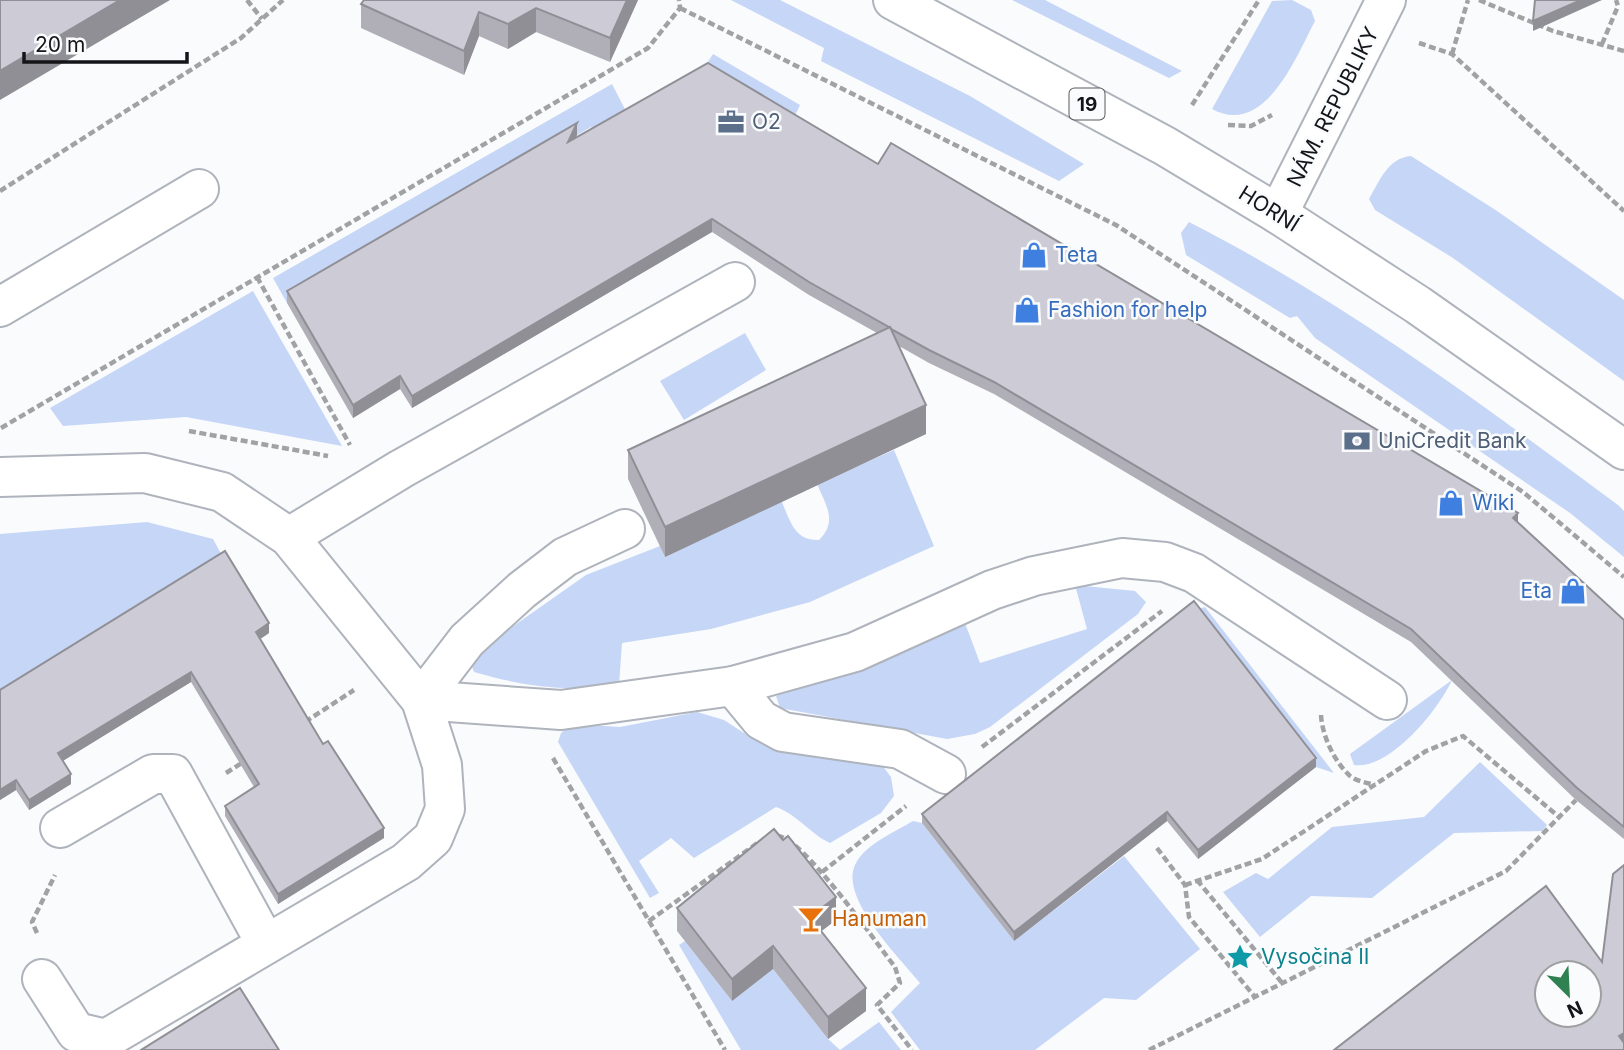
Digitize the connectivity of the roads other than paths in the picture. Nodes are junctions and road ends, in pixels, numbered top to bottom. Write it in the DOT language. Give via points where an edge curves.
graph roads {
  1 [pos="893,0"];
  2 [pos="1386,0"];
  3 [pos="199,189"];
  4 [pos="1279,214"];
  5 [pos="735,282"];
  6 [pos="0,307"];
  7 [pos="1624,450"];
  8 [pos="0,477"];
  9 [pos="625,529"];
  10 [pos="289,537"];
  11 [pos="733,686"];
  12 [pos="421,700"];
  13 [pos="1387,700"];
  14 [pos="946,774"];
  15 [pos="60,828"];
  16 [pos="266,944"];
  17 [pos="47,986"];
  1 -- 4 [label="main road, HORNÍ / 19" via="1165,146"];
  2 -- 4 [label="main road, NÁM. REPUBLIKY"];
  3 -- 6 [label="main road"];
  4 -- 7 [label="main road, HORNÍ / 19"];
  5 -- 10 [label="main road"];
  8 -- 10 [label="main road" via="145,472 222,492"];
  9 -- 12 [label="main road" via="565,557 522,590 467,640"];
  10 -- 12 [label="main road"];
  11 -- 12 [label="main road" via="561,710"];
  11 -- 13 [label="main road" via="855,652 992,590 1034,576 1122,558 1165,562 1195,573"];
  11 -- 14 [label="main road" via="761,720 783,732 900,750"];
  12 -- 16 [label="main road" via="442,765 445,809 433,838 406,862"];
  15 -- 16 [label="main road" via="153,774 173,774"];
  16 -- 17 [label="main road" via="106,1039 76,1032"];
}
